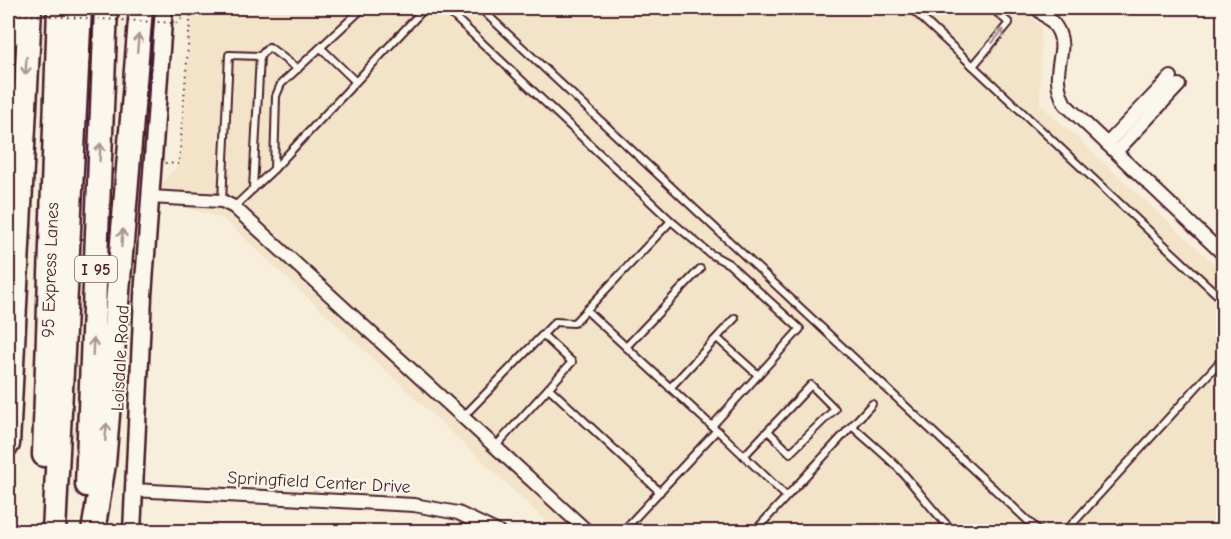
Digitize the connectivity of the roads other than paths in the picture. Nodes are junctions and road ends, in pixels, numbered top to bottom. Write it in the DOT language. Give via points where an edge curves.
graph roads {
  1 [pos="9,8"];
  2 [pos="30,8"];
  3 [pos="59,8"];
  4 [pos="80,8"];
  5 [pos="106,8"];
  6 [pos="141,8"];
  7 [pos="165,8"];
  8 [pos="363,8"];
  9 [pos="425,8"];
  10 [pos="445,8"];
  11 [pos="480,8"];
  12 [pos="911,8"];
  13 [pos="992,8"];
  14 [pos="1036,8"];
  15 [pos="8,36"];
  16 [pos="321,48"];
  17 [pos="260,56"];
  18 [pos="973,66"];
  19 [pos="298,69"];
  20 [pos="355,81"];
  21 [pos="1175,81"];
  22 [pos="8,96"];
  23 [pos="1111,148"];
  24 [pos="274,169"];
  25 [pos="253,190"];
  26 [pos="19,196"];
  27 [pos="150,197"];
  28 [pos="228,204"];
  29 [pos="671,221"];
  30 [pos="1224,255"];
  31 [pos="700,269"];
  32 [pos="1224,301"];
  33 [pos="586,310"];
  34 [pos="735,318"];
  35 [pos="543,335"];
  36 [pos="717,338"];
  37 [pos="626,347"];
  38 [pos="1224,357"];
  39 [pos="758,375"];
  40 [pos="549,388"];
  41 [pos="670,388"];
  42 [pos="872,404"];
  43 [pos="462,418"];
  44 [pos="852,426"];
  45 [pos="714,428"];
  46 [pos="768,431"];
  47 [pos="8,444"];
  48 [pos="494,448"];
  49 [pos="744,456"];
  50 [pos="134,490"];
  51 [pos="660,492"];
  52 [pos="786,496"];
  53 [pos="41,531"];
  54 [pos="54,531"];
  55 [pos="86,531"];
  56 [pos="93,531"];
  57 [pos="132,531"];
  58 [pos="498,531"];
  59 [pos="588,531"];
  60 [pos="622,531"];
  61 [pos="754,531"];
  62 [pos="954,531"];
  63 [pos="1040,531"];
  64 [pos="1065,531"];
  1 -- 15 [label="highway"];
  2 -- 26 [label="highway, one-way"];
  3 -- 53 [label="highway, 95 Express Lanes"];
  4 -- 54 [label="highway"];
  55 -- 5 [label="highway, I 95, one-way"];
  56 -- 6 [label="highway, one-way" via="104,464"];
  7 -- 27 [label="main road, Loisdale Road"];
  8 -- 16 [label="lane"];
  9 -- 20 [label="lane"];
  10 -- 29 [label="lane"];
  11 -- 63 [label="lane"];
  12 -- 18 [label="lane"];
  18 -- 13 [label="lane, one-way" via="1009,23"];
  14 -- 23 [label="street" via="1056,27 1061,38 1056,75 1060,96 1070,111"];
  16 -- 19 [label="lane"];
  16 -- 20 [label="lane"];
  17 -- 19 [label="lane" via="269,47"];
  17 -- 25 [label="lane"];
  17 -- 28 [label="lane" via="229,55"];
  18 -- 32 [label="lane"];
  19 -- 24 [label="lane" via="281,84 276,96"];
  20 -- 24 [label="lane"];
  21 -- 23 [label="street"];
  22 -- 26 [label="highway"];
  23 -- 30 [label="street"];
  24 -- 25 [label="lane"];
  25 -- 28 [label="lane"];
  26 -- 47 [label="highway"];
  27 -- 28 [label="street"];
  27 -- 50 [label="main road, Loisdale Road"];
  28 -- 43 [label="street"];
  29 -- 33 [label="lane"];
  29 -- 39 [label="lane" via="709,253 729,264 800,329"];
  31 -- 37 [label="lane"];
  33 -- 35 [label="lane" via="574,323 555,322"];
  33 -- 37 [label="lane"];
  34 -- 36 [label="lane"];
  35 -- 40 [label="lane" via="572,362"];
  35 -- 43 [label="lane"];
  36 -- 39 [label="lane"];
  36 -- 41 [label="lane"];
  37 -- 41 [label="lane"];
  38 -- 64 [label="lane"];
  39 -- 45 [label="lane"];
  40 -- 48 [label="lane"];
  40 -- 51 [label="lane"];
  41 -- 45 [label="lane"];
  42 -- 44 [label="lane"];
  43 -- 48 [label="street"];
  44 -- 52 [label="lane"];
  44 -- 62 [label="lane" via="898,468"];
  45 -- 49 [label="lane"];
  45 -- 51 [label="lane"];
  46 -- 46 [label="lane" via="811,386 835,409 790,453"];
  46 -- 49 [label="lane"];
  48 -- 59 [label="street"];
  49 -- 52 [label="lane"];
  50 -- 57 [label="main road, Loisdale Road"];
  50 -- 58 [label="street, Springfield Center Drive" via="414,505 458,513"];
  51 -- 60 [label="lane"];
  52 -- 61 [label="lane"];
}
